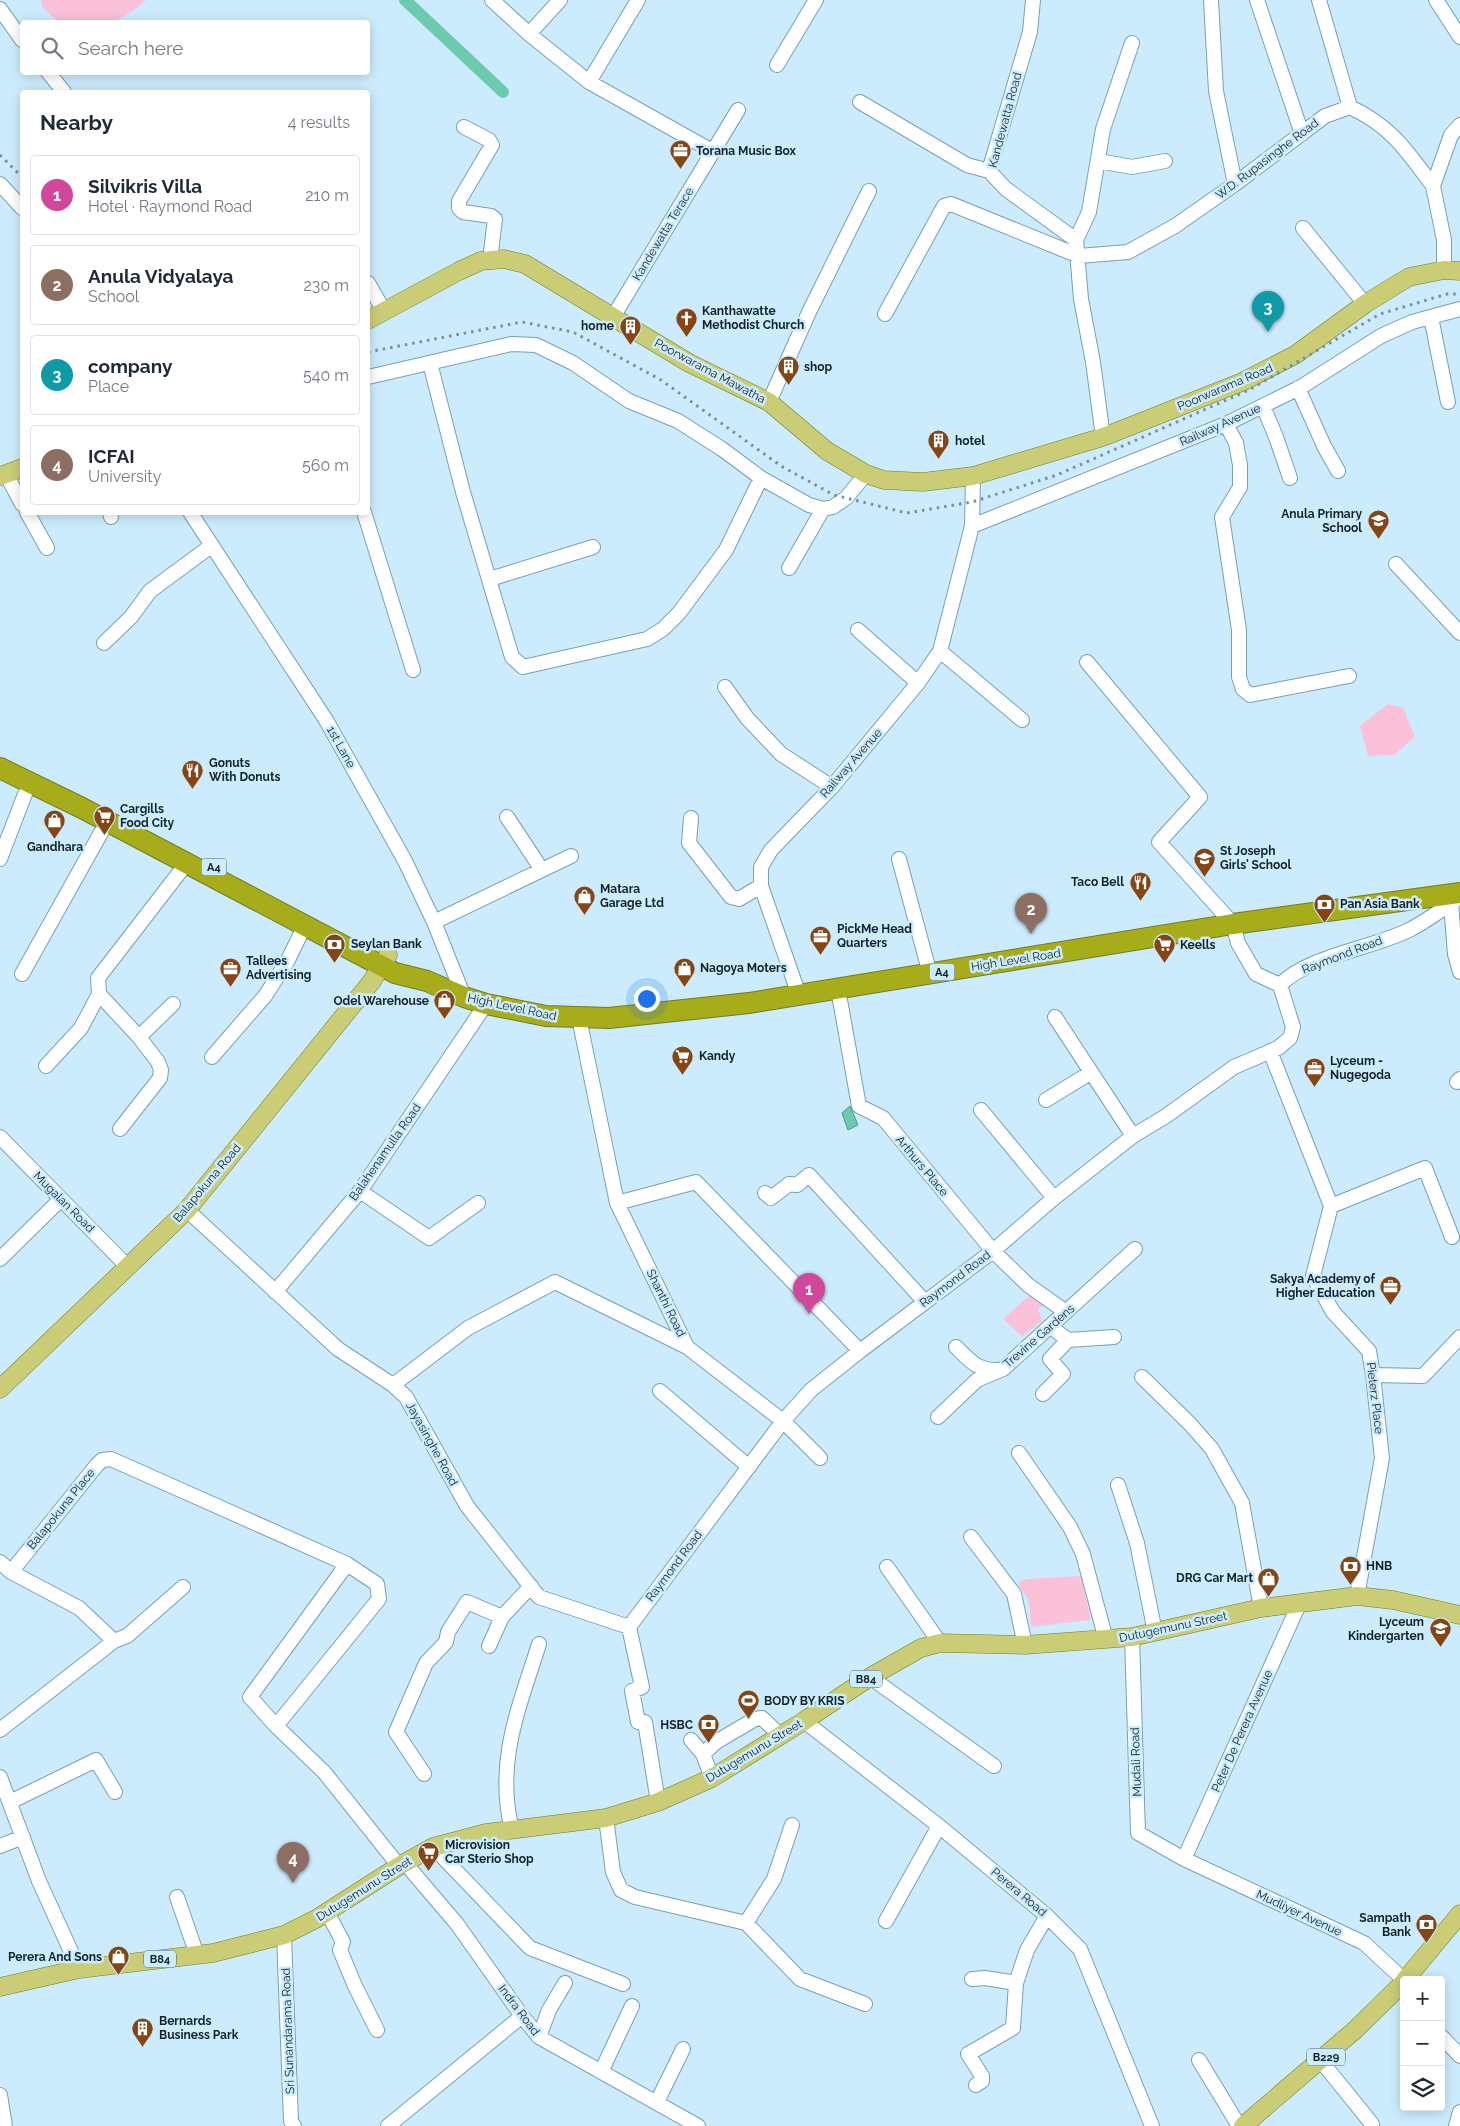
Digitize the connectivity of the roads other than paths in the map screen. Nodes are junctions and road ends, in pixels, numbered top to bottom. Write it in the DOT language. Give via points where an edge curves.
graph roads {
  1 [pos="492,0"];
  2 [pos="560,0"];
  3 [pos="638,0"];
  4 [pos="816,0"];
  5 [pos="1033,0"];
  6 [pos="1211,0"];
  7 [pos="1257,0"];
  8 [pos="1319,0"];
  9 [pos="1436,0"];
  10 [pos="0,8"];
  11 [pos="529,34"];
  12 [pos="20,37"];
  13 [pos="1460,37"];
  14 [pos="1132,43"];
  15 [pos="777,65"];
  16 [pos="50,75"];
  17 [pos="589,82"];
  18 [pos="62,90"];
  19 [pos="860,102"];
  20 [pos="1350,107"];
  21 [pos="738,110"];
  22 [pos="1460,125"];
  23 [pos="464,127"];
  24 [pos="1302,134"];
  25 [pos="712,151"];
  26 [pos="1099,161"];
  27 [pos="1165,161"];
  28 [pos="989,171"];
  29 [pos="0,184"];
  30 [pos="1235,184"];
  31 [pos="1433,186"];
  32 [pos="869,192"];
  33 [pos="20,206"];
  34 [pos="1303,228"];
  35 [pos="1076,240"];
  36 [pos="1079,256"];
  37 [pos="490,260"];
  38 [pos="1452,271"];
  39 [pos="370,286"];
  40 [pos="1365,304"];
  41 [pos="1460,310"];
  42 [pos="384,311"];
  43 [pos="885,314"];
  44 [pos="613,317"];
  45 [pos="1431,317"];
  46 [pos="370,319"];
  47 [pos="430,362"];
  48 [pos="370,377"];
  49 [pos="1298,388"];
  50 [pos="768,402"];
  51 [pos="1448,402"];
  52 [pos="1263,406"];
  53 [pos="1226,424"];
  54 [pos="1104,437"];
  55 [pos="20,469"];
  56 [pos="1338,470"];
  57 [pos="866,474"];
  58 [pos="3,475"];
  59 [pos="973,476"];
  60 [pos="761,478"];
  61 [pos="1290,478"];
  62 [pos="20,501"];
  63 [pos="823,509"];
  64 [pos="29,515"];
  65 [pos="192,515"];
  66 [pos="365,515"];
  67 [pos="972,526"];
  68 [pos="211,546"];
  69 [pos="593,547"];
  70 [pos="47,548"];
  71 [pos="1396,564"];
  72 [pos="789,568"];
  73 [pos="490,579"];
  74 [pos="858,630"];
  75 [pos="1460,633"];
  76 [pos="104,644"];
  77 [pos="940,651"];
  78 [pos="1087,662"];
  79 [pos="413,670"];
  80 [pos="1349,676"];
  81 [pos="918,683"];
  82 [pos="725,687"];
  83 [pos="1022,720"];
  84 [pos="3,765"];
  85 [pos="832,787"];
  86 [pos="48,792"];
  87 [pos="25,794"];
  88 [pos="507,817"];
  89 [pos="691,818"];
  90 [pos="107,822"];
  91 [pos="571,856"];
  92 [pos="899,858"];
  93 [pos="0,859"];
  94 [pos="186,864"];
  95 [pos="542,870"];
  96 [pos="761,886"];
  97 [pos="1457,898"];
  98 [pos="434,922"];
  99 [pos="1233,924"];
  100 [pos="305,925"];
  101 [pos="385,960"];
  102 [pos="1460,972"];
  103 [pos="22,974"];
  104 [pos="930,974"];
  105 [pos="1280,985"];
  106 [pos="838,990"];
  107 [pos="99,994"];
  108 [pos="799,995"];
  109 [pos="464,997"];
  110 [pos="173,1004"];
  111 [pos="486,1004"];
  112 [pos="1055,1017"];
  113 [pos="579,1018"];
  114 [pos="139,1037"];
  115 [pos="1270,1051"];
  116 [pos="212,1057"];
  117 [pos="46,1066"];
  118 [pos="1090,1073"];
  119 [pos="1046,1100"];
  120 [pos="981,1110"];
  121 [pos="120,1129"];
  122 [pos="1133,1136"];
  123 [pos="0,1137"];
  124 [pos="360,1191"];
  125 [pos="765,1193"];
  126 [pos="1054,1198"];
  127 [pos="61,1199"];
  128 [pos="478,1203"];
  129 [pos="617,1203"];
  130 [pos="1331,1206"];
  131 [pos="187,1210"];
  132 [pos="1452,1237"];
  133 [pos="1135,1248"];
  134 [pos="993,1251"];
  135 [pos="0,1259"];
  136 [pos="128,1267"];
  137 [pos="275,1292"];
  138 [pos="925,1302"];
  139 [pos="1066,1312"];
  140 [pos="1051,1326"];
  141 [pos="1114,1337"];
  142 [pos="1460,1337"];
  143 [pos="1068,1340"];
  144 [pos="687,1347"];
  145 [pos="956,1347"];
  146 [pos="860,1351"];
  147 [pos="1002,1370"];
  148 [pos="1373,1375"];
  149 [pos="1142,1377"];
  150 [pos="2,1385"];
  151 [pos="393,1385"];
  152 [pos="660,1391"];
  153 [pos="1042,1394"];
  154 [pos="938,1417"];
  155 [pos="783,1421"];
  156 [pos="1018,1452"];
  157 [pos="820,1458"];
  158 [pos="749,1467"];
  159 [pos="1118,1485"];
  160 [pos="971,1537"];
  161 [pos="347,1564"];
  162 [pos="5,1567"];
  163 [pos="887,1567"];
  164 [pos="531,1586"];
  165 [pos="183,1587"];
  166 [pos="1357,1596"];
  167 [pos="1300,1602"];
  168 [pos="1261,1608"];
  169 [pos="1460,1615"];
  170 [pos="502,1617"];
  171 [pos="629,1627"];
  172 [pos="1154,1632"];
  173 [pos="1132,1637"];
  174 [pos="1106,1640"];
  175 [pos="114,1641"];
  176 [pos="940,1643"];
  177 [pos="539,1644"];
  178 [pos="1025,1644"];
  179 [pos="489,1646"];
  180 [pos="870,1677"];
  181 [pos="804,1720"];
  182 [pos="276,1726"];
  183 [pos="0,1730"];
  184 [pos="779,1734"];
  185 [pos="691,1740"];
  186 [pos="703,1754"];
  187 [pos="994,1766"];
  188 [pos="424,1774"];
  189 [pos="0,1777"];
  190 [pos="712,1778"];
  191 [pos="114,1792"];
  192 [pos="10,1802"];
  193 [pos="658,1802"];
  194 [pos="606,1818"];
  195 [pos="792,1825"];
  196 [pos="939,1826"];
  197 [pos="512,1830"];
  198 [pos="23,1837"];
  199 [pos="0,1846"];
  200 [pos="433,1847"];
  201 [pos="1184,1859"];
  202 [pos="402,1864"];
  203 [pos="177,1896"];
  204 [pos="327,1912"];
  205 [pos="1460,1914"];
  206 [pos="1047,1916"];
  207 [pos="886,1921"];
  208 [pos="746,1924"];
  209 [pos="284,1935"];
  210 [pos="196,1955"];
  211 [pos="79,1969"];
  212 [pos="1411,1976"];
  213 [pos="972,1979"];
  214 [pos="565,1982"];
  215 [pos="1016,1983"];
  216 [pos="1400,1983"];
  217 [pos="623,1984"];
  218 [pos="0,1987"];
  219 [pos="1400,1989"];
  220 [pos="865,2004"];
  221 [pos="632,2006"];
  222 [pos="522,2016"];
  223 [pos="377,2030"];
  224 [pos="539,2037"];
  225 [pos="1445,2040"];
  226 [pos="683,2049"];
  227 [pos="1460,2056"];
  228 [pos="1199,2060"];
  229 [pos="1321,2061"];
  230 [pos="601,2072"];
  231 [pos="976,2085"];
  232 [pos="0,2095"];
  233 [pos="657,2102"];
  234 [pos="1460,2112"];
  235 [pos="1372,2124"];
  236 [pos="5,2126"];
  237 [pos="294,2126"];
  238 [pos="388,2126"];
  239 [pos="698,2126"];
  240 [pos="1152,2126"];
  241 [pos="1239,2126"];
  242 [pos="1243,2126"];
  243 [pos="1456,2126"];
  1 -- 11 [label="street"];
  2 -- 11 [label="street"];
  3 -- 17 [label="street"];
  4 -- 15 [label="street"];
  5 -- 28 [label="street, Kandewatta Road" via="1030,32"];
  6 -- 30 [label="street" via="1216,90"];
  7 -- 24 [label="street"];
  8 -- 20 [label="street"];
  9 -- 13 [label="street"];
  10 -- 12 [label="street"];
  11 -- 17 [label="street"];
  14 -- 26 [label="street" via="1103,129"];
  16 -- 18 [label="street"];
  17 -- 25 [label="street"];
  19 -- 28 [label="street" via="968,165"];
  20 -- 24 [label="street, W.D. Rupasinghe Road" via="1326,116"];
  20 -- 31 [label="street" via="1370,116 1399,141"];
  21 -- 25 [label="street, Kandewatta Terace"];
  22 -- 31 [label="street" via="1451,136"];
  23 -- 37 [label="street" via="489,140 492,145 459,201 463,212 495,219"];
  24 -- 30 [label="street, W.D. Rupasinghe Road"];
  25 -- 44 [label="street, Kandewatta Terace"];
  26 -- 27 [label="street" via="1132,167"];
  26 -- 35 [label="street" via="1089,212"];
  28 -- 35 [label="street, Kandewatta Road" via="1006,189"];
  29 -- 33 [label="street"];
  30 -- 36 [label="street, W.D. Rupasinghe Road" via="1175,226 1128,252"];
  31 -- 38 [label="street"];
  32 -- 50 [label="street"];
  34 -- 40 [label="street"];
  35 -- 36 [label="street"];
  36 -- 43 [label="street" via="951,204 944,206"];
  36 -- 54 [label="street" via="1081,299"];
  37 -- 42 [label="main road, Poorwarama Mawatha" via="459,271"];
  37 -- 44 [label="main road, Poorwarama Mawatha" via="504,259 525,264"];
  38 -- 40 [label="main road, Poorwarama Road" via="1409,277"];
  39 -- 42 [label="street"];
  40 -- 54 [label="main road, Poorwarama Road" via="1295,355 1242,382"];
  41 -- 45 [label="street, Railway Avenue"];
  42 -- 46 [label="main road, Poorwarama Mawatha"];
  44 -- 50 [label="main road, Poorwarama Mawatha" via="689,363"];
  45 -- 49 [label="street, Railway Avenue" via="1381,336"];
  45 -- 51 [label="street"];
  47 -- 48 [label="street"];
  47 -- 60 [label="street" via="511,344 536,345 573,363 629,401 678,421"];
  47 -- 73 [label="street" via="463,492"];
  49 -- 52 [label="street, Railway Avenue"];
  49 -- 56 [label="street"];
  50 -- 57 [label="main road, Poorwarama Mawatha" via="827,451"];
  52 -- 53 [label="street, Railway Avenue"];
  52 -- 61 [label="street"];
  53 -- 67 [label="street, Railway Avenue"];
  53 -- 80 [label="street" via="1236,443 1240,465 1240,487 1222,516 1239,630 1239,677 1243,689 1250,695"];
  54 -- 59 [label="main road, Poorwarama Road"];
  55 -- 58 [label="main road"];
  57 -- 59 [label="main road, Poorwarama Mawatha" via="884,480 923,482"];
  57 -- 63 [label="street" via="846,498"];
  58 -- 62 [label="street"];
  59 -- 67 [label="street, Railway Avenue"];
  60 -- 63 [label="street" via="809,506"];
  60 -- 73 [label="street" via="726,550 678,613 647,640 523,667 512,657"];
  63 -- 72 [label="street"];
  64 -- 70 [label="street"];
  65 -- 68 [label="street, 1st Lane"];
  66 -- 79 [label="street"];
  67 -- 77 [label="street, Railway Avenue"];
  68 -- 76 [label="street" via="150,592"];
  68 -- 98 [label="street, 1st Lane" via="326,720 405,861"];
  69 -- 73 [label="street"];
  71 -- 75 [label="street"];
  74 -- 81 [label="street"];
  77 -- 81 [label="street, Railway Avenue"];
  77 -- 83 [label="street"];
  78 -- 99 [label="street" via="1200,797 1159,842"];
  81 -- 85 [label="street, Railway Avenue"];
  82 -- 85 [label="street" via="747,718 781,754"];
  84 -- 86 [label="highway, High Level Road / A4"];
  84 -- 87 [label="street"];
  84 -- 101 [label="highway, High Level Road / A4" via="34,770"];
  85 -- 96 [label="street, Railway Avenue" via="771,850 761,867"];
  86 -- 87 [label="street" via="36,797"];
  86 -- 90 [label="highway, High Level Road / A4"];
  87 -- 93 [label="street"];
  88 -- 95 [label="street"];
  89 -- 96 [label="street" via="689,843 731,898 739,899"];
  90 -- 94 [label="highway, High Level Road / A4"];
  90 -- 103 [label="street"];
  91 -- 95 [label="street"];
  92 -- 104 [label="street"];
  94 -- 100 [label="highway, High Level Road / A4"];
  94 -- 107 [label="street" via="98,978"];
  95 -- 98 [label="street"];
  96 -- 108 [label="street, Railway Avenue"];
  97 -- 99 [label="highway, High Level Road / A4"];
  97 -- 102 [label="street" via="1455,954"];
  97 -- 105 [label="street, Raymond Road" via="1411,929 1304,968"];
  98 -- 109 [label="street, 1st Lane"];
  99 -- 104 [label="highway, High Level Road / A4"];
  99 -- 105 [label="street" via="1238,943 1256,974"];
  100 -- 101 [label="highway, High Level Road / A4"];
  100 -- 116 [label="street" via="265,996"];
  101 -- 109 [label="highway, High Level Road / A4" via="395,973 427,981"];
  101 -- 131 [label="main road, Balapokuna Road" via="372,981"];
  104 -- 106 [label="highway, High Level Road / A4"];
  105 -- 115 [label="street, Raymond Road" via="1293,1027 1290,1038"];
  106 -- 108 [label="highway, High Level Road / A4"];
  106 -- 134 [label="street, Arthurs Place" via="859,1106 883,1118"];
  107 -- 114 [label="street"];
  107 -- 117 [label="street" via="81,1028"];
  108 -- 113 [label="highway, High Level Road / A4" via="609,1018"];
  109 -- 111 [label="highway, High Level Road / A4"];
  110 -- 114 [label="street"];
  111 -- 113 [label="highway, High Level Road / A4" via="546,1016"];
  111 -- 124 [label="street, Balahenamulla Road"];
  112 -- 118 [label="street"];
  113 -- 129 [label="street, Shanthi Road"];
  114 -- 121 [label="street" via="158,1062 160,1078"];
  115 -- 122 [label="street, Raymond Road" via="1234,1067"];
  115 -- 130 [label="street"];
  118 -- 119 [label="street"];
  118 -- 122 [label="street"];
  120 -- 126 [label="street"];
  122 -- 126 [label="street, Raymond Road"];
  123 -- 127 [label="street, Mugalan Road"];
  124 -- 128 [label="street" via="429,1238"];
  124 -- 137 [label="street, Balahenamulla Road"];
  125 -- 138 [label="street" via="771,1198 788,1184 797,1185 809,1175"];
  126 -- 134 [label="street, Raymond Road"];
  127 -- 135 [label="street"];
  127 -- 136 [label="street, Mugalan Road"];
  129 -- 144 [label="street, Shanthi Road"];
  129 -- 146 [label="street" via="696,1182"];
  130 -- 132 [label="street" via="1425,1168"];
  130 -- 148 [label="street, Pieterz Place" via="1313,1276 1333,1312 1369,1351"];
  131 -- 136 [label="main road, Balapokuna Road"];
  131 -- 137 [label="street, Jayasinghe Road"];
  133 -- 139 [label="street, Trevine Gardens"];
  134 -- 138 [label="street, Raymond Road"];
  134 -- 139 [label="street, Arthurs Place" via="1028,1285"];
  136 -- 150 [label="main road, Balapokuna Road"];
  137 -- 151 [label="street, Jayasinghe Road" via="338,1349"];
  138 -- 146 [label="street, Raymond Road"];
  139 -- 140 [label="street, Trevine Gardens"];
  140 -- 143 [label="street"];
  140 -- 147 [label="street, Trevine Gardens"];
  141 -- 143 [label="street"];
  142 -- 148 [label="street" via="1423,1376"];
  143 -- 153 [label="street" via="1050,1359 1063,1374"];
  144 -- 151 [label="street, Shanthi Road" via="555,1282 468,1328"];
  144 -- 155 [label="street"];
  145 -- 147 [label="street" via="986,1370"];
  146 -- 155 [label="street, Raymond Road" via="811,1390"];
  147 -- 154 [label="street, Trevine Gardens" via="977,1380"];
  148 -- 166 [label="street, Pieterz Place" via="1382,1458"];
  149 -- 168 [label="street" via="1212,1449 1242,1503"];
  151 -- 164 [label="street, Jayasinghe Road" via="406,1397 466,1506"];
  152 -- 158 [label="street"];
  155 -- 157 [label="street"];
  155 -- 158 [label="street, Raymond Road"];
  156 -- 174 [label="street" via="1070,1527 1082,1554"];
  158 -- 171 [label="street, Raymond Road"];
  159 -- 172 [label="street" via="1137,1543"];
  160 -- 178 [label="street" via="1014,1594"];
  161 -- 162 [label="street, Balapokuna Place" via="111,1459 102,1460 96,1466"];
  161 -- 182 [label="street, Indra Road" via="250,1697"];
  161 -- 182 [label="street, Balapokuna Place" via="377,1584 379,1599"];
  162 -- 175 [label="street, Balapokuna Place" via="79,1608"];
  163 -- 176 [label="street"];
  164 -- 170 [label="street"];
  164 -- 171 [label="street, Jayasinghe Road" via="539,1597"];
  165 -- 175 [label="street" via="126,1636"];
  166 -- 167 [label="main road, Dutugemunu Street / B84"];
  166 -- 169 [label="main road, Dutugemunu Street / B84" via="1393,1600"];
  167 -- 168 [label="main road, Dutugemunu Street / B84"];
  167 -- 201 [label="street, Peter De Perera Avenue"];
  168 -- 172 [label="main road, Dutugemunu Street / B84"];
  170 -- 179 [label="street"];
  170 -- 188 [label="street" via="467,1602 448,1632 446,1642 426,1663 396,1732"];
  171 -- 193 [label="street" via="642,1687 632,1691 638,1722 645,1722"];
  172 -- 173 [label="main road, Dutugemunu Street / B84"];
  173 -- 174 [label="main road, Dutugemunu Street / B84"];
  173 -- 201 [label="street, Mudali Road" via="1138,1833"];
  174 -- 178 [label="main road, Dutugemunu Street / B84"];
  175 -- 183 [label="street"];
  176 -- 178 [label="main road, Dutugemunu Street / B84"];
  176 -- 180 [label="main road, Dutugemunu Street / B84" via="921,1648"];
  177 -- 197 [label="street" via="506,1762 507,1812"];
  180 -- 181 [label="main road, Dutugemunu Street / B84"];
  180 -- 187 [label="street"];
  181 -- 184 [label="main road, Dutugemunu Street / B84"];
  181 -- 196 [label="street, Perera Road"];
  182 -- 202 [label="street, Indra Road" via="324,1772"];
  184 -- 186 [label="street" via="762,1718 755,1719 716,1742"];
  184 -- 190 [label="main road, Dutugemunu Street / B84"];
  185 -- 186 [label="street"];
  186 -- 190 [label="street"];
  189 -- 192 [label="street"];
  190 -- 193 [label="main road, Dutugemunu Street / B84"];
  191 -- 192 [label="street" via="96,1760"];
  192 -- 198 [label="street"];
  193 -- 194 [label="main road, Dutugemunu Street / B84"];
  194 -- 197 [label="main road, Dutugemunu Street / B84"];
  194 -- 208 [label="street" via="613,1872 621,1890 635,1897"];
  195 -- 208 [label="street" via="774,1879"];
  196 -- 206 [label="street, Perera Road"];
  196 -- 207 [label="street"];
  197 -- 200 [label="main road, Dutugemunu Street / B84"];
  198 -- 199 [label="street"];
  198 -- 211 [label="street" via="39,1882"];
  200 -- 202 [label="main road, Dutugemunu Street / B84"];
  200 -- 217 [label="street" via="530,1948"];
  201 -- 216 [label="street, Mudliyer Avenue" via="1364,1943"];
  202 -- 204 [label="main road, Dutugemunu Street / B84"];
  202 -- 222 [label="street, Indra Road" via="457,1924"];
  203 -- 210 [label="street"];
  204 -- 209 [label="main road, Dutugemunu Street / B84"];
  204 -- 223 [label="street" via="343,1942 340,1950 355,1986"];
  205 -- 212 [label="main road, B229"];
  206 -- 215 [label="street" via="1027,1950"];
  206 -- 240 [label="street, Perera Road" via="1080,1949"];
  208 -- 220 [label="street" via="800,1980"];
  209 -- 210 [label="main road, Dutugemunu Street / B84"];
  209 -- 237 [label="street, Sri Sunandarama Road"];
  210 -- 211 [label="main road, Dutugemunu Street / B84"];
  211 -- 218 [label="main road, Dutugemunu Street / B84"];
  213 -- 215 [label="street"];
  214 -- 224 [label="street"];
  215 -- 231 [label="street" via="1013,2028 968,2054 982,2076 982,2081"];
  219 -- 229 [label="main road, B229"];
  221 -- 230 [label="street"];
  222 -- 224 [label="street, Indra Road"];
  222 -- 238 [label="street"];
  224 -- 230 [label="street, Indra Road"];
  225 -- 227 [label="street"];
  226 -- 233 [label="street"];
  228 -- 241 [label="street"];
  229 -- 235 [label="street"];
  229 -- 242 [label="main road, B229"];
  230 -- 233 [label="street, Indra Road"];
  232 -- 236 [label="street"];
  233 -- 239 [label="street, Indra Road"];
  234 -- 243 [label="street"];
}
